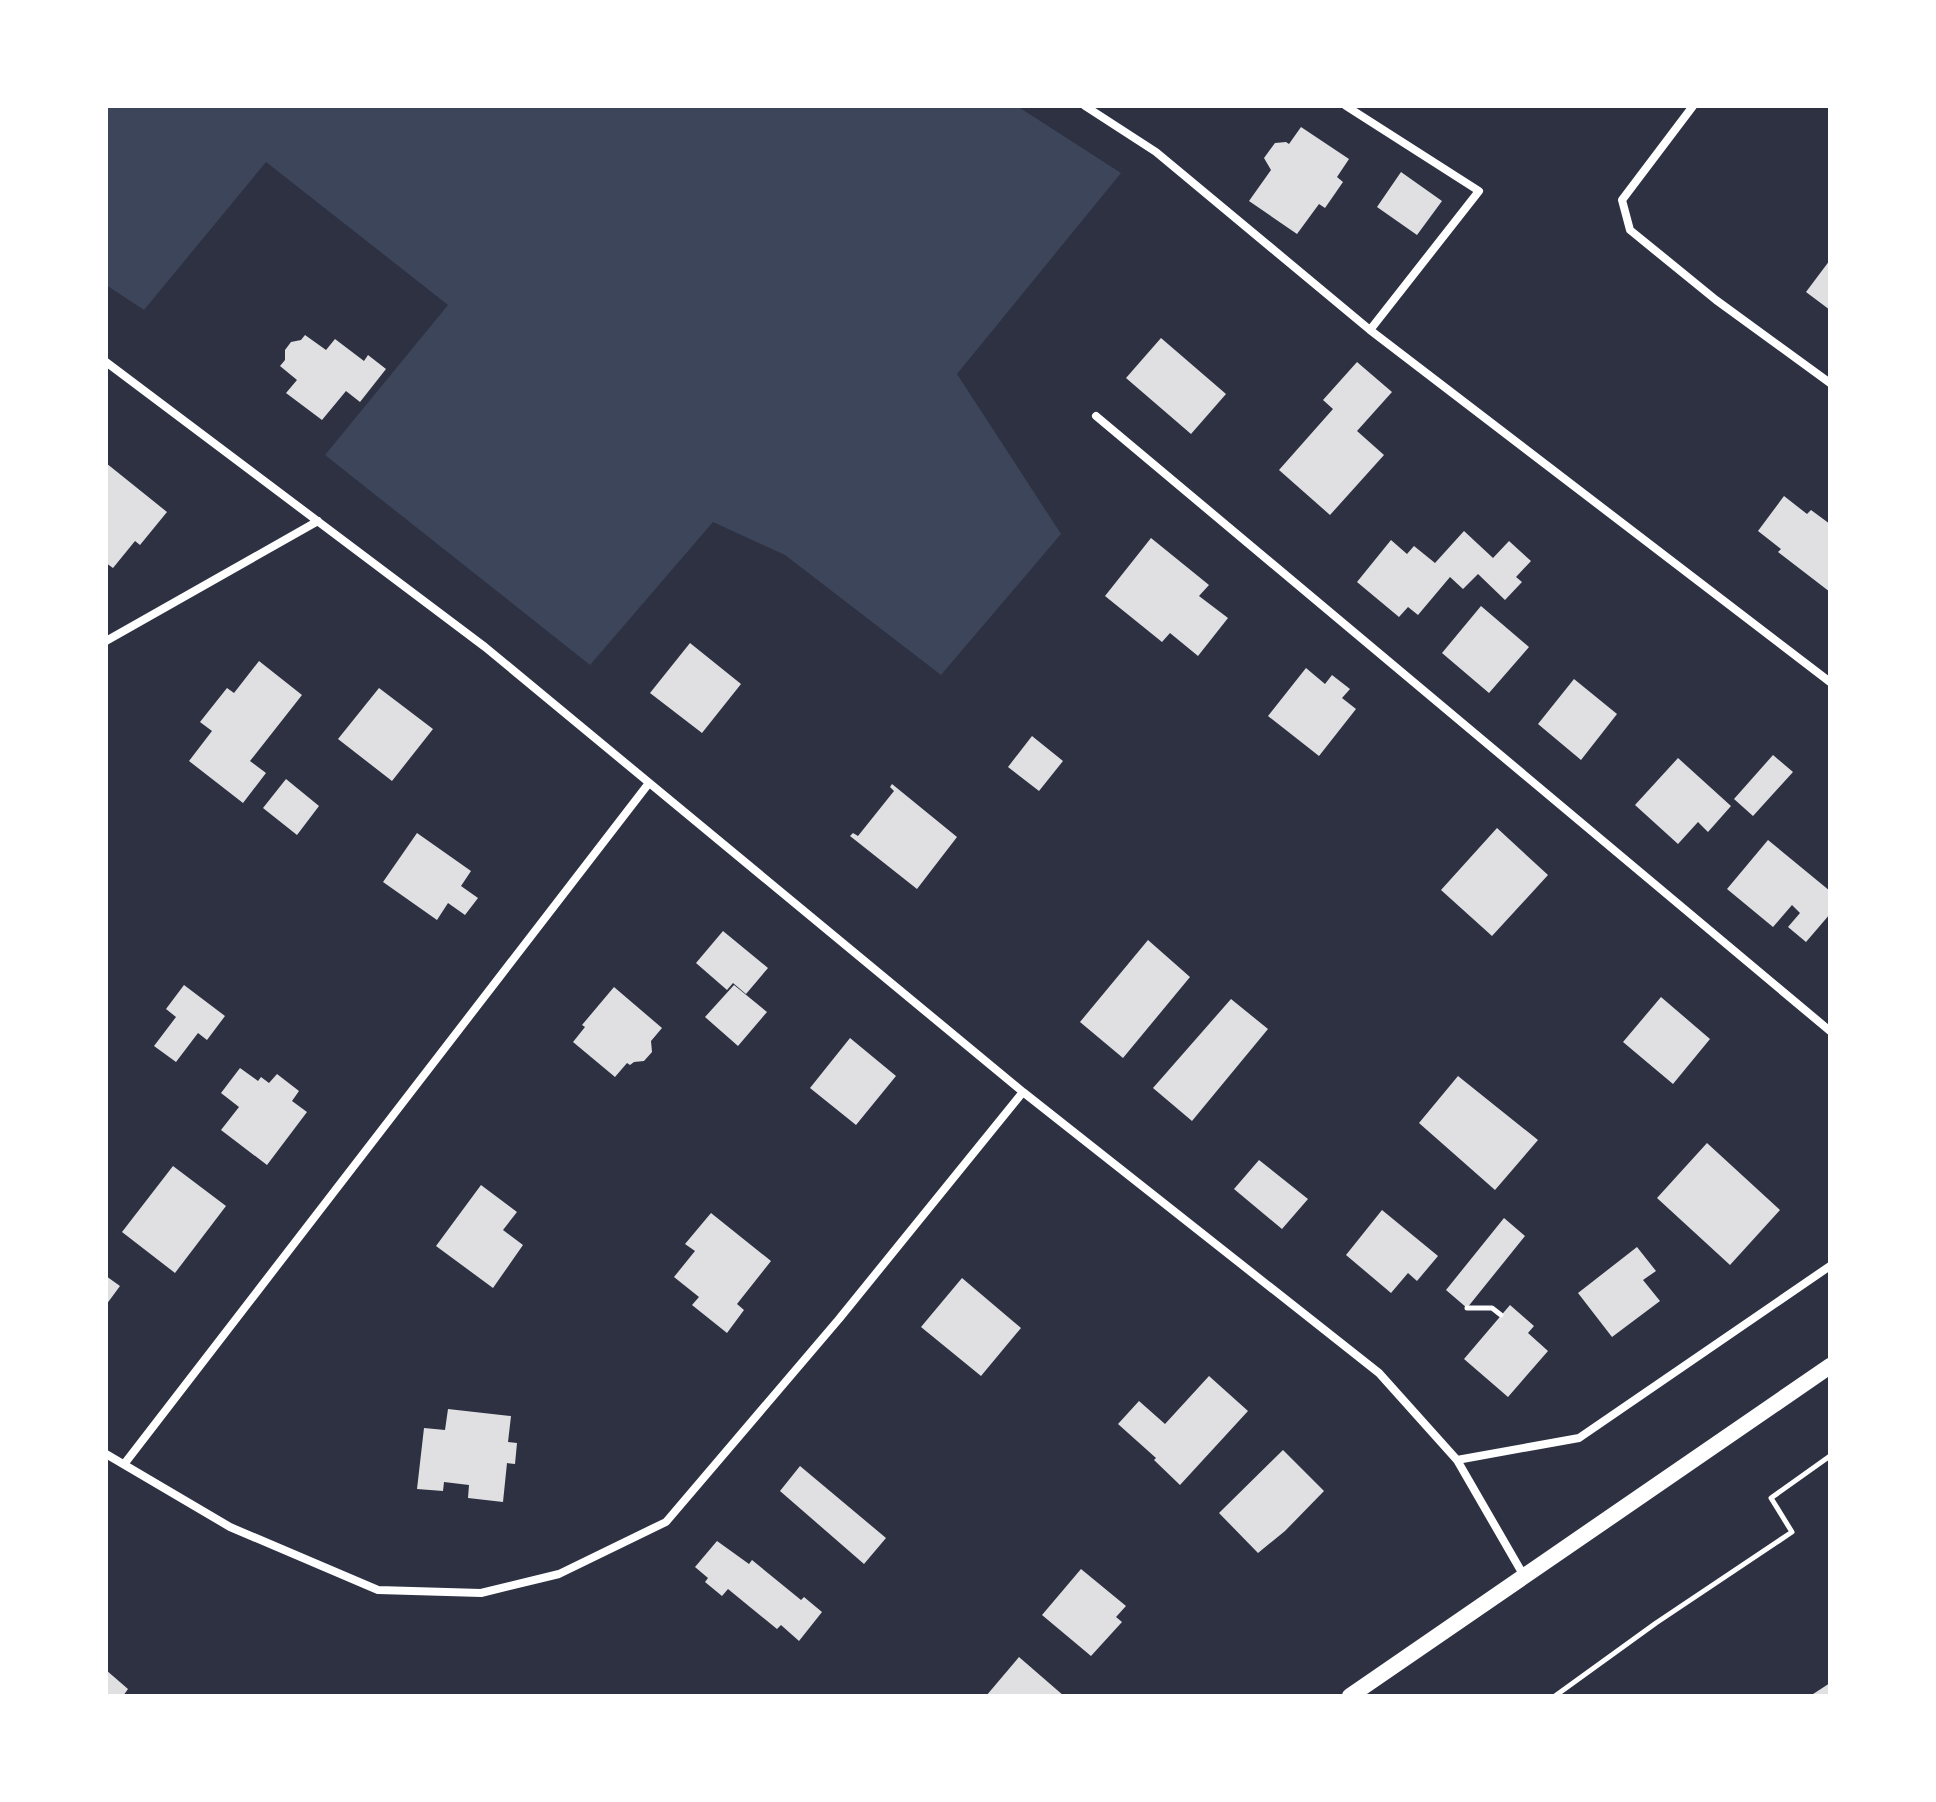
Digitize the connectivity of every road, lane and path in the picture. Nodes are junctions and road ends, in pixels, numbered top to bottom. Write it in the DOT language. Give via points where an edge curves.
graph roads {
  1 [pos="1085,106"];
  2 [pos="1346,106"];
  3 [pos="1693,106"];
  4 [pos="1370,330"];
  5 [pos="106,362"];
  6 [pos="1830,383"];
  7 [pos="1096,416"];
  8 [pos="318,521"];
  9 [pos="106,641"];
  10 [pos="1830,682"];
  11 [pos="649,783"];
  12 [pos="1830,1031"];
  13 [pos="1023,1092"];
  14 [pos="1830,1266"];
  15 [pos="1467,1308"];
  16 [pos="1501,1315"];
  17 [pos="1830,1366"];
  18 [pos="106,1454"];
  19 [pos="1830,1456"];
  20 [pos="1457,1460"];
  21 [pos="125,1463"];
  22 [pos="1524,1576"];
  23 [pos="1350,1696"];
  24 [pos="1555,1696"];
  1 -- 4 [label="street" via="1156,152"];
  2 -- 4 [label="street" via="1479,191"];
  3 -- 6 [label="street" via="1622,200 1630,230"];
  4 -- 10 [label="street"];
  5 -- 8 [label="street"];
  7 -- 12 [label="street"];
  8 -- 9 [label="street"];
  8 -- 11 [label="street" via="485,647"];
  11 -- 13 [label="street"];
  11 -- 21 [label="street"];
  13 -- 20 [label="street" via="1379,1373"];
  13 -- 21 [label="street" via="666,1522 559,1574 481,1593 378,1590 230,1527"];
  14 -- 20 [label="street" via="1579,1438"];
  15 -- 16 [label="path" via="1492,1308"];
  17 -- 22 [label="main road"];
  18 -- 21 [label="street"];
  19 -- 24 [label="path" via="1771,1498 1792,1532"];
  20 -- 22 [label="street"];
  22 -- 23 [label="main road"];
}
